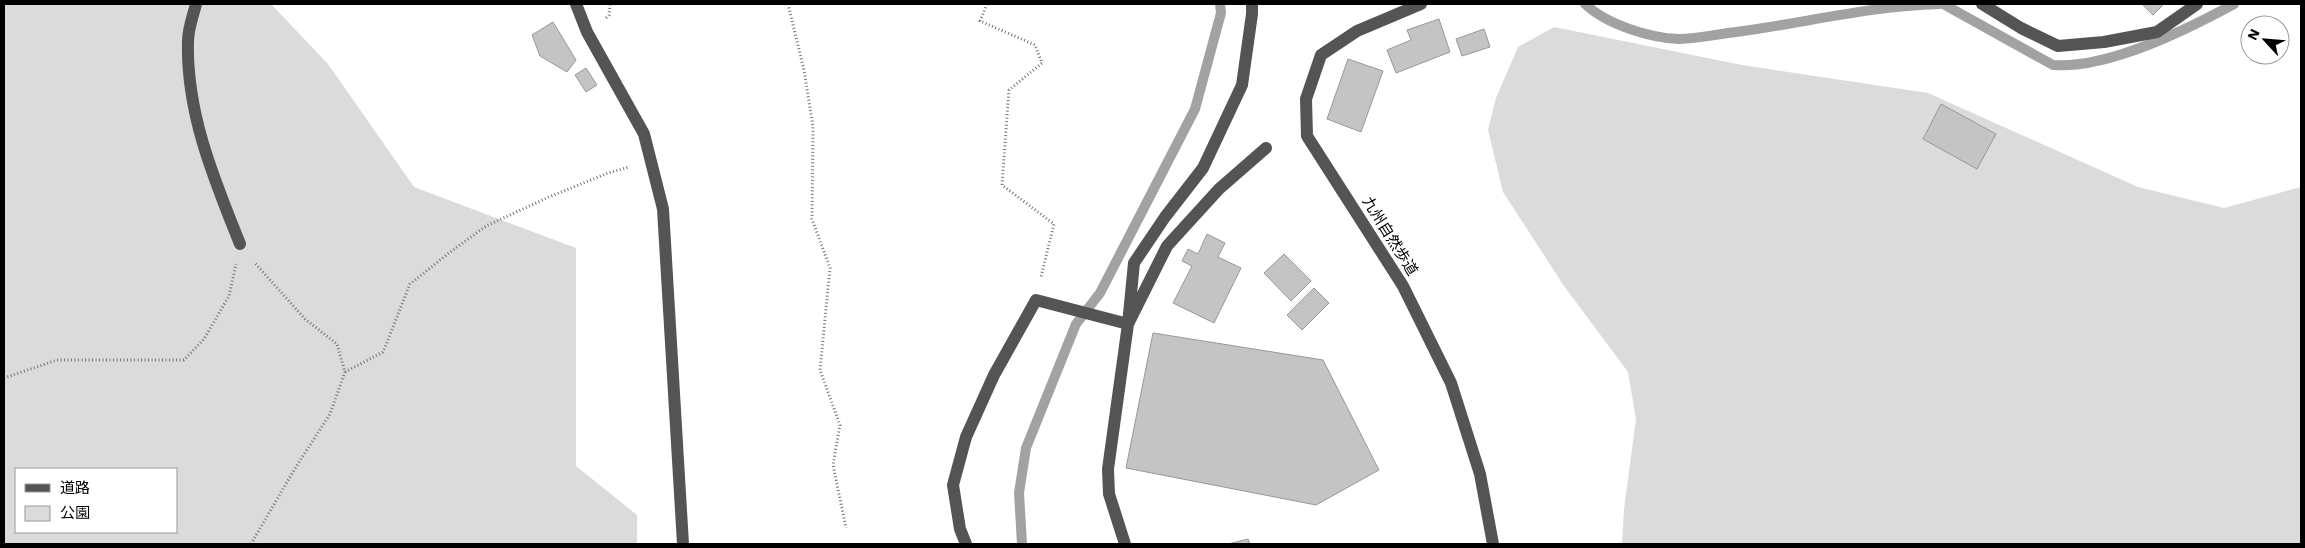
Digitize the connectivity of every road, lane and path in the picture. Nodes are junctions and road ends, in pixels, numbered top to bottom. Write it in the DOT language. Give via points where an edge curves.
graph roads {
  1 [pos="196,4"];
  2 [pos="576,4"];
  3 [pos="788,4"];
  4 [pos="988,4"];
  5 [pos="1252,4"];
  6 [pos="1421,4"];
  7 [pos="1982,4"];
  8 [pos="2197,4"];
  9 [pos="1266,148"];
  10 [pos="651,161"];
  11 [pos="240,244"];
  12 [pos="1036,300"];
  13 [pos="1128,324"];
  14 [pos="345,372"];
  15 [pos="4,378"];
  16 [pos="846,528"];
  17 [pos="251,544"];
  18 [pos="684,544"];
  19 [pos="966,544"];
  20 [pos="1125,544"];
  21 [pos="1493,544"];
  1 -- 11 [label="street" via="188,40 190,85 198,130"];
  2 -- 10 [label="street" via="644,134"];
  3 -- 16 [label="path" via="804,70 813,127 812,220 830,268 820,370 840,425 833,466"];
  4 -- 12 [label="path" via="980,21 1035,45 1042,63 1009,90 1002,185 1054,224"];
  5 -- 13 [label="street" via="1242,85 1203,168 1134,263"];
  6 -- 21 [label="street, 九州自然歩道" via="1357,31 1321,55 1306,99 1307,136 1403,286 1451,383 1480,474"];
  7 -- 8 [label="street" via="2058,46 2157,32"];
  9 -- 13 [label="street" via="1219,189 1166,246"];
  10 -- 14 [label="path" via="608,173 486,226 410,284 383,352"];
  10 -- 18 [label="street" via="663,209"];
  11 -- 14 [label="path" via="305,319 337,344"];
  11 -- 15 [label="path" via="229,296 204,339 184,360 56,360"];
  12 -- 13 [label="street"];
  12 -- 19 [label="street" via="994,375 966,437 953,485 960,529"];
  13 -- 20 [label="street" via="1108,469 1109,494"];
  14 -- 17 [label="path" via="330,414"];
}
